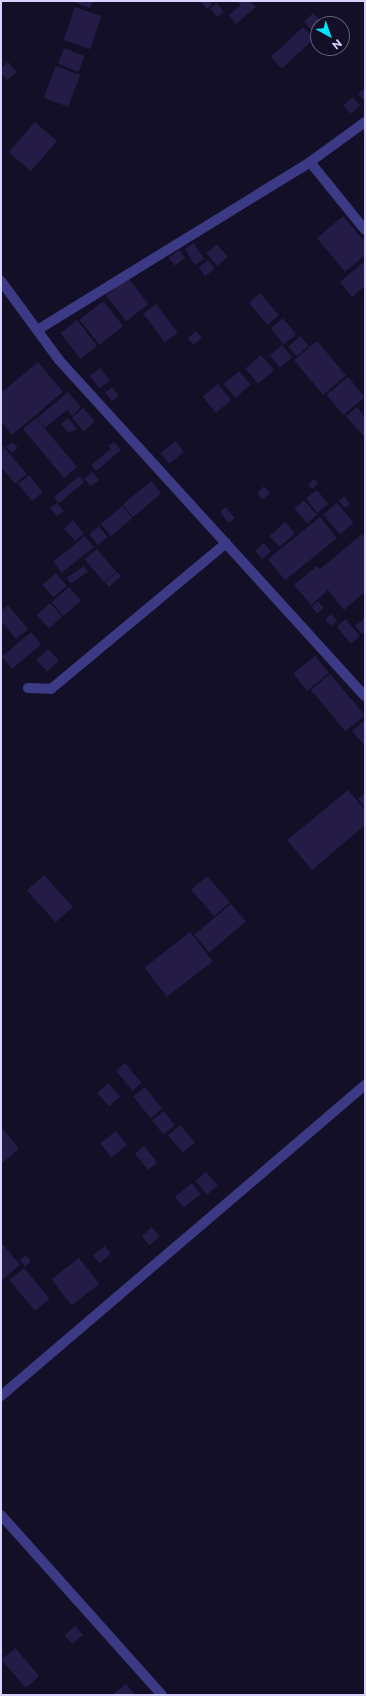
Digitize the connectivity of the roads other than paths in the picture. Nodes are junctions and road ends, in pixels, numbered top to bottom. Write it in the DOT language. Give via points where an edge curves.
graph roads {
  1 [pos="365,122"];
  2 [pos="310,162"];
  3 [pos="365,230"];
  4 [pos="1,281"];
  5 [pos="39,329"];
  6 [pos="226,543"];
  7 [pos="28,688"];
  8 [pos="365,696"];
  9 [pos="365,1085"];
  10 [pos="1,1396"];
  11 [pos="1,1515"];
  12 [pos="162,1695"];
  1 -- 2 [label="street"];
  2 -- 3 [label="street"];
  2 -- 5 [label="street"];
  4 -- 5 [label="street"];
  5 -- 6 [label="street" via="59,360 78,382"];
  6 -- 7 [label="street" via="51,689"];
  6 -- 8 [label="street"];
  9 -- 10 [label="street"];
  11 -- 12 [label="street"];
}
